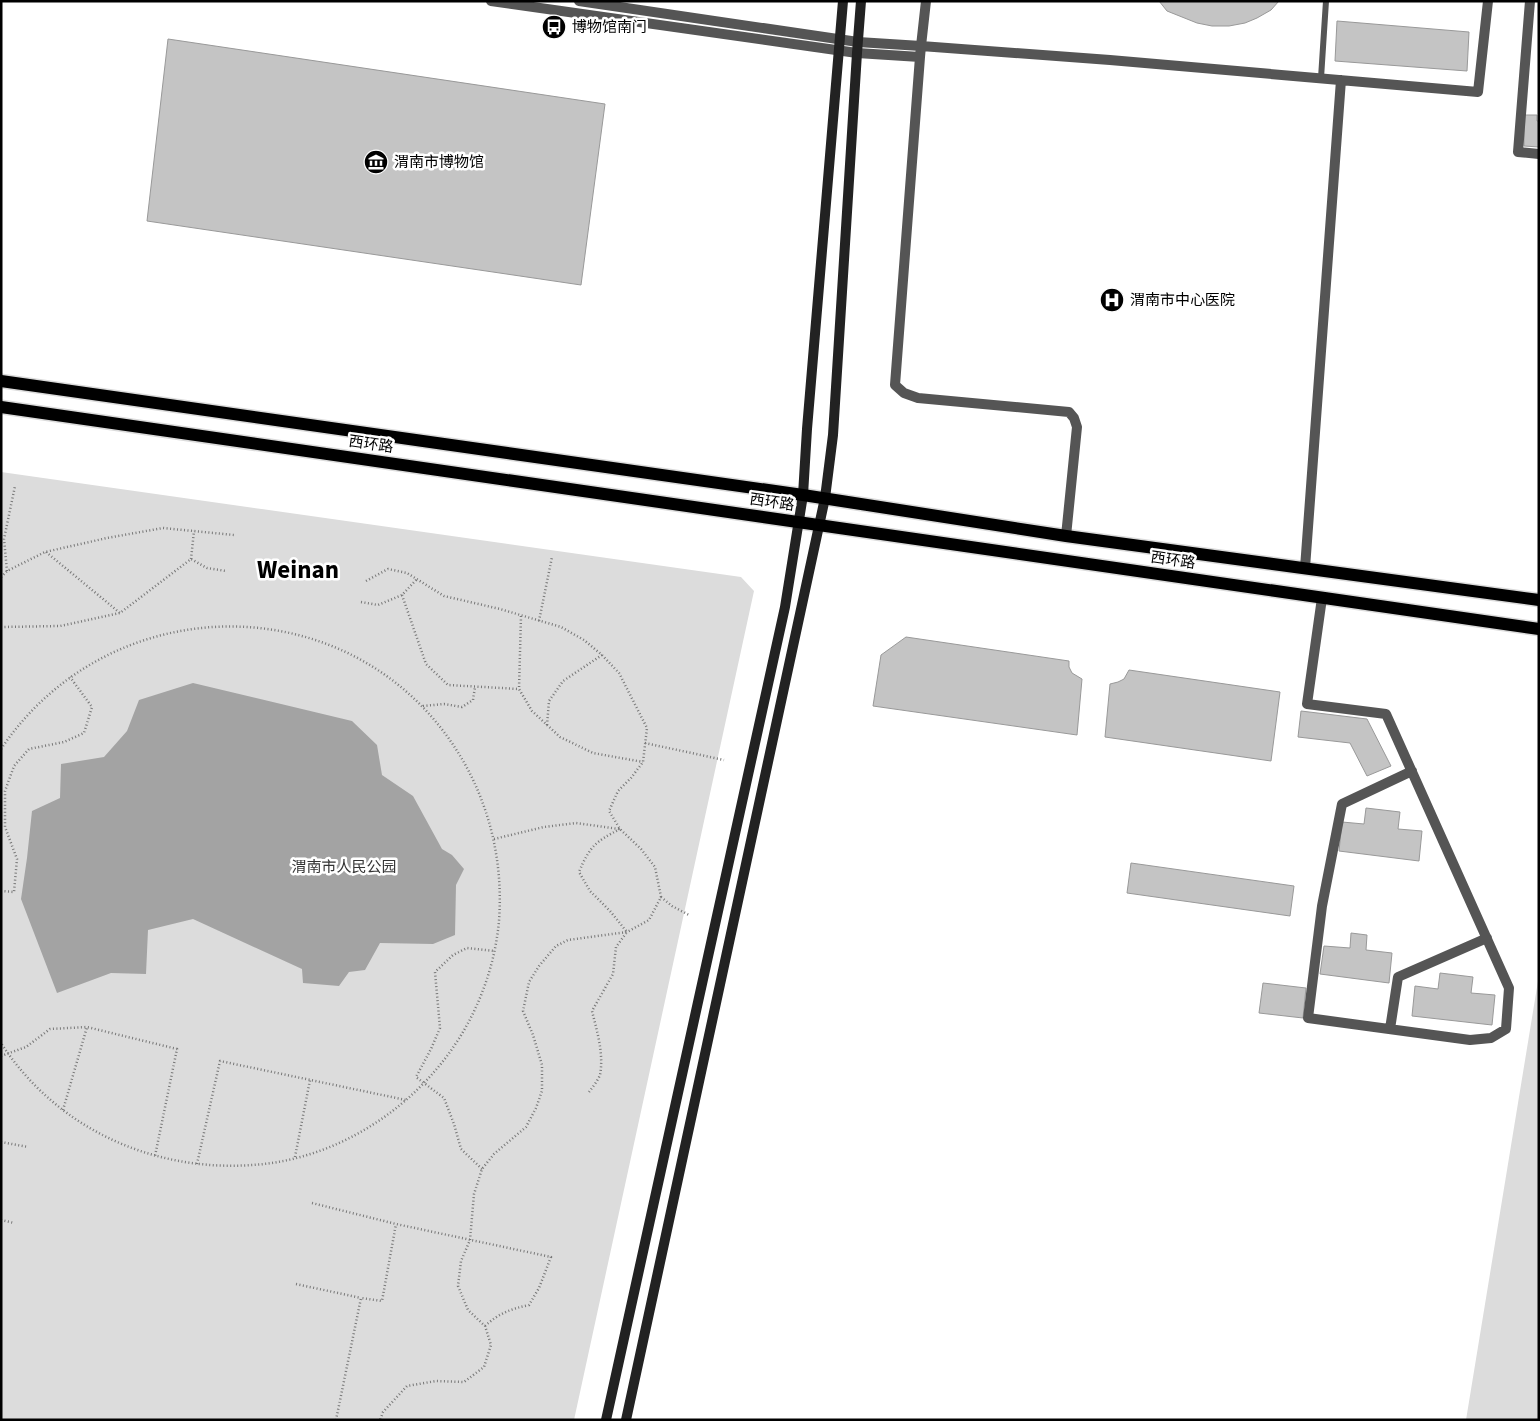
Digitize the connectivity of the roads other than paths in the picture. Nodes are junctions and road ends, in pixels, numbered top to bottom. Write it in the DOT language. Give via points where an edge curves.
graph roads {
  1 [pos="491,1"];
  2 [pos="578,1"];
  3 [pos="842,1"];
  4 [pos="861,1"];
  5 [pos="926,1"];
  6 [pos="1326,1"];
  7 [pos="1488,1"];
  8 [pos="1530,1"];
  9 [pos="840,39"];
  10 [pos="858,42"];
  11 [pos="922,46"];
  12 [pos="838,50"];
  13 [pos="856,53"];
  14 [pos="920,57"];
  15 [pos="1321,78"];
  16 [pos="1341,80"];
  17 [pos="1539,154"];
  18 [pos="1,381"];
  19 [pos="1,407"];
  20 [pos="804,495"];
  21 [pos="825,498"];
  22 [pos="800,523"];
  23 [pos="819,525"];
  24 [pos="1066,536"];
  25 [pos="1305,568"];
  26 [pos="1322,598"];
  27 [pos="1539,600"];
  28 [pos="1539,629"];
  29 [pos="1412,771"];
  30 [pos="1487,938"];
  31 [pos="1390,1029"];
  32 [pos="606,1420"];
  33 [pos="626,1420"];
  1 -- 12 [label="street"];
  2 -- 9 [label="street"];
  3 -- 9 [label="main road"];
  4 -- 10 [label="main road"];
  5 -- 11 [label="street"];
  6 -- 15 [label="lane"];
  7 -- 16 [label="street" via="1478,92"];
  8 -- 17 [label="street" via="1518,152"];
  9 -- 10 [label="street"];
  9 -- 12 [label="main road"];
  10 -- 11 [label="street"];
  10 -- 13 [label="main road"];
  11 -- 14 [label="street"];
  11 -- 15 [label="street"];
  12 -- 13 [label="street"];
  12 -- 20 [label="main road"];
  13 -- 14 [label="street"];
  13 -- 21 [label="main road" via="833,435"];
  14 -- 24 [label="street" via="895,385 904,393 918,398 1069,412 1077,427"];
  15 -- 16 [label="street"];
  16 -- 25 [label="street"];
  18 -- 20 [label="main road, 西环路"];
  19 -- 22 [label="main road, 西环路"];
  20 -- 21 [label="main road, 西环路"];
  20 -- 22 [label="main road"];
  21 -- 23 [label="main road"];
  21 -- 24 [label="main road, 西环路"];
  22 -- 23 [label="main road, 西环路"];
  22 -- 32 [label="main road" via="785,607"];
  23 -- 26 [label="main road, 西环路"];
  23 -- 33 [label="main road"];
  24 -- 25 [label="main road, 西环路"];
  25 -- 27 [label="main road, 西环路"];
  26 -- 28 [label="main road, 西环路"];
  26 -- 29 [label="street" via="1307,704 1386,714"];
  29 -- 30 [label="street"];
  29 -- 31 [label="street" via="1342,804 1322,906 1308,1018"];
  30 -- 31 [label="street" via="1398,977"];
  30 -- 31 [label="street" via="1509,988 1506,1029 1491,1038 1470,1040"];
}
